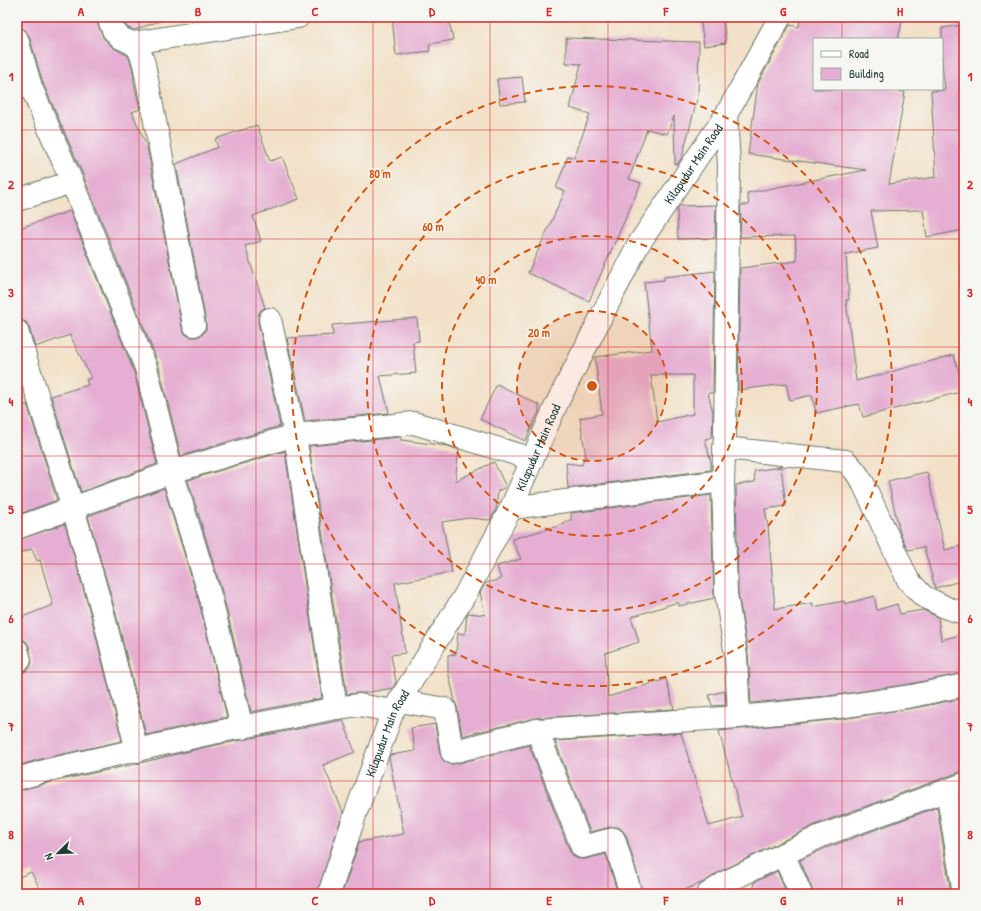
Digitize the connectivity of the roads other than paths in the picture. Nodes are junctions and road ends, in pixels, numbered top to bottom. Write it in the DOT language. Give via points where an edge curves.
graph roads {
  1 [pos="108,17"];
  2 [pos="298,17"];
  3 [pos="780,17"];
  4 [pos="17,39"];
  5 [pos="132,43"];
  6 [pos="726,115"];
  7 [pos="72,182"];
  8 [pos="17,200"];
  9 [pos="270,319"];
  10 [pos="194,325"];
  11 [pos="17,331"];
  12 [pos="295,435"];
  13 [pos="724,448"];
  14 [pos="532,459"];
  15 [pos="172,472"];
  16 [pos="723,481"];
  17 [pos="73,508"];
  18 [pos="510,508"];
  19 [pos="17,528"];
  20 [pos="964,613"];
  21 [pos="17,650"];
  22 [pos="17,662"];
  23 [pos="964,685"];
  24 [pos="396,706"];
  25 [pos="336,708"];
  26 [pos="739,717"];
  27 [pos="242,728"];
  28 [pos="537,730"];
  29 [pos="137,751"];
  30 [pos="17,779"];
  31 [pos="956,787"];
  32 [pos="783,854"];
  33 [pos="329,894"];
  34 [pos="631,894"];
  35 [pos="708,894"];
  36 [pos="801,894"];
  37 [pos="964,894"];
  1 -- 5 [label="street" via="113,30 121,38"];
  2 -- 5 [label="street"];
  3 -- 6 [label="street, Kilapudur Main Road"];
  4 -- 7 [label="street" via="31,87"];
  5 -- 10 [label="street" via="139,49 144,64"];
  6 -- 13 [label="street" via="729,165"];
  6 -- 14 [label="street, Kilapudur Main Road" via="638,245 557,403"];
  7 -- 8 [label="street"];
  7 -- 15 [label="street" via="146,368"];
  9 -- 12 [label="street"];
  11 -- 17 [label="street"];
  12 -- 14 [label="street" via="414,422"];
  12 -- 15 [label="street"];
  12 -- 25 [label="street"];
  13 -- 16 [label="street"];
  13 -- 20 [label="street" via="846,461 863,482 908,580 923,596"];
  14 -- 18 [label="street, Kilapudur Main Road"];
  15 -- 17 [label="street"];
  15 -- 27 [label="street" via="211,599"];
  16 -- 18 [label="street"];
  16 -- 26 [label="street" via="726,594 736,656"];
  17 -- 19 [label="street"];
  17 -- 29 [label="street" via="103,613"];
  18 -- 24 [label="street, Kilapudur Main Road" via="465,595"];
  21 -- 22 [label="street" via="20,660"];
  23 -- 26 [label="street" via="839,707"];
  24 -- 25 [label="street" via="359,705"];
  24 -- 28 [label="street" via="445,709 452,752"];
  24 -- 33 [label="street, Kilapudur Main Road" via="355,815"];
  25 -- 27 [label="street"];
  26 -- 28 [label="street"];
  27 -- 29 [label="street"];
  28 -- 34 [label="street" via="582,847 614,839"];
  29 -- 30 [label="street"];
  31 -- 32 [label="street" via="821,836"];
  31 -- 37 [label="street"];
  32 -- 35 [label="street" via="726,882"];
  32 -- 36 [label="street"];
}
